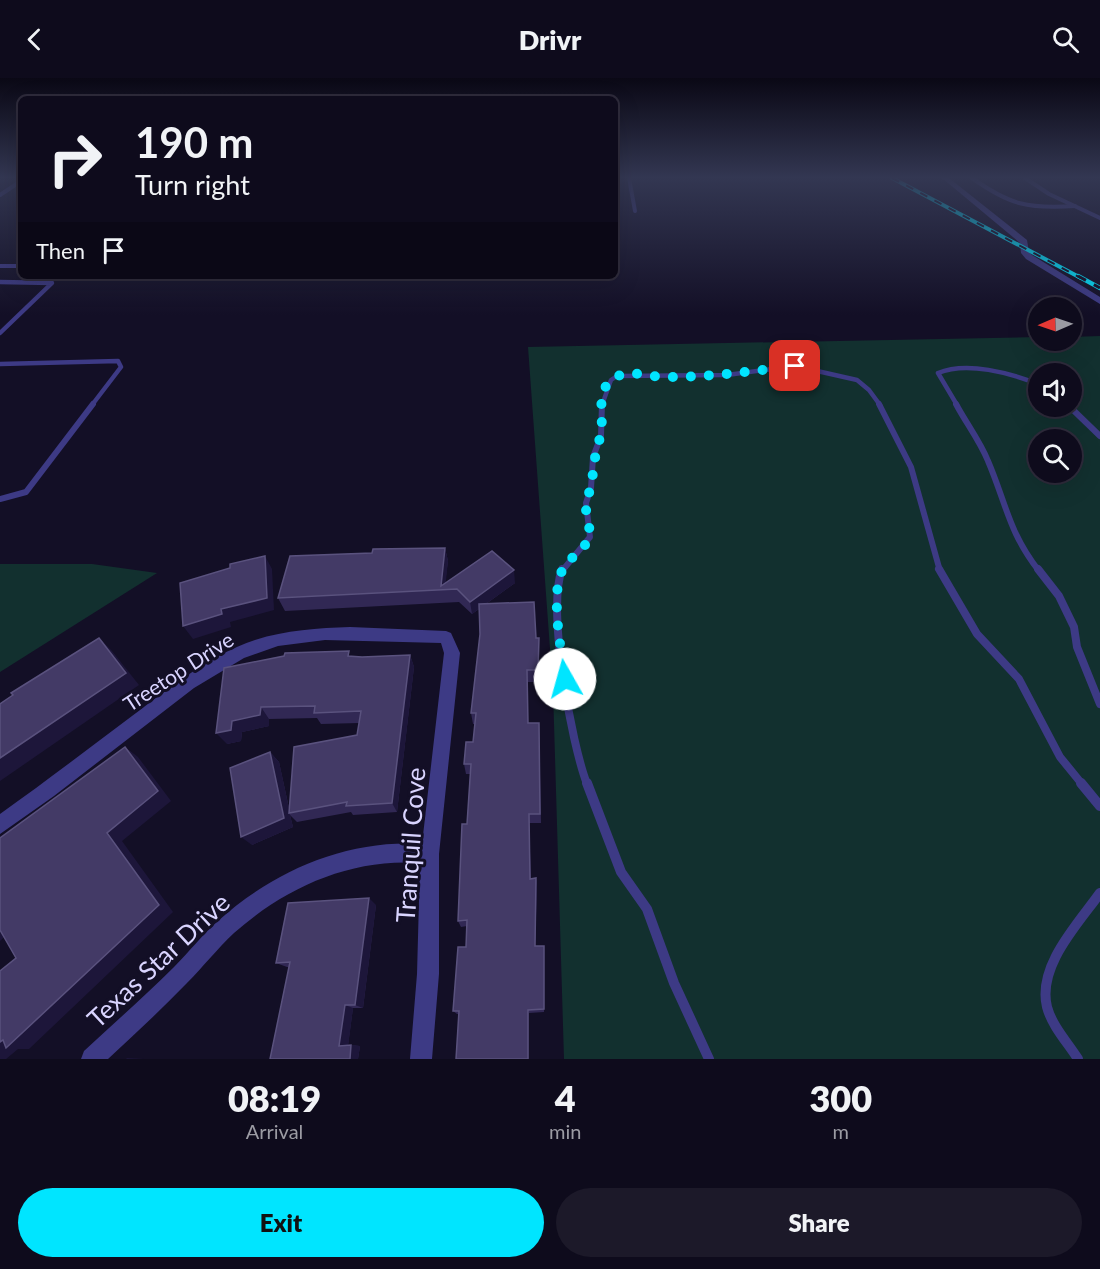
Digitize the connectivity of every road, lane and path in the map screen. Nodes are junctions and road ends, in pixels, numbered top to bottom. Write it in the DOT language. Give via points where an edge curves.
graph roads {
  1 [pos="1001,224"];
  2 [pos="0,266"];
  3 [pos="18,266"];
  4 [pos="0,282"];
  5 [pos="1100,301"];
  6 [pos="0,333"];
  7 [pos="0,364"];
  8 [pos="1028,379"];
  9 [pos="1080,417"];
  10 [pos="1100,436"];
  11 [pos="0,500"];
  12 [pos="446,637"];
  13 [pos="1100,704"];
  14 [pos="1100,806"];
  15 [pos="0,825"];
  16 [pos="430,854"];
  17 [pos="1100,893"];
  18 [pos="92,1059"];
  19 [pos="422,1059"];
  20 [pos="709,1059"];
  21 [pos="1078,1059"];
  1 -- 5 [label="street" via="1024,243 1029,257"];
  2 -- 3 [label="lane"];
  4 -- 6 [label="lane" via="52,283"];
  7 -- 11 [label="lane" via="118,361 121,367 26,492"];
  8 -- 13 [label="lane" via="950,368 938,373 988,460 1021,548 1059,596 1074,627 1077,647"];
  9 -- 10 [label="lane"];
  12 -- 15 [label="street, Treetop Drive" via="340,634 257,646 220,663 172,696"];
  12 -- 16 [label="street, Tranquil Cove" via="452,652"];
  14 -- 20 [label="lane" via="1060,757 1019,679 977,634 940,571 911,467 869,390 842,375 795,366 727,375 617,376 611,381 600,410 601,436 593,457 586,503 590,537 564,565 558,581 559,633 568,702 584,776 621,872 647,909 674,983"];
  16 -- 18 [label="street, Texas Star Drive" via="401,850 346,858 290,882 231,922"];
  16 -- 19 [label="street, Tranquil Cove"];
  17 -- 21 [label="lane" via="1048,973 1047,1007"];
}
